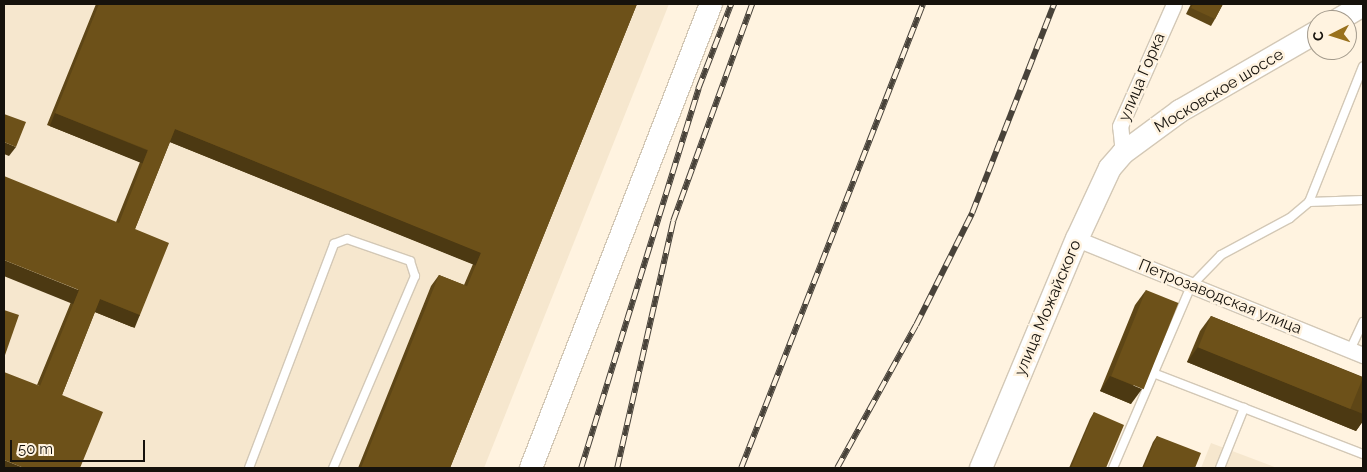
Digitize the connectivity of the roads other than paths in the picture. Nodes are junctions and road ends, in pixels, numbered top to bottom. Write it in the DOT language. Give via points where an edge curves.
graph roads {
  1 [pos="711,4"];
  2 [pos="1174,4"];
  3 [pos="1307,38"];
  4 [pos="1363,66"];
  5 [pos="1123,153"];
  6 [pos="1363,200"];
  7 [pos="1309,202"];
  8 [pos="1076,239"];
  9 [pos="1191,286"];
  10 [pos="1363,322"];
  11 [pos="1357,353"];
  12 [pos="1153,373"];
  13 [pos="1244,408"];
  14 [pos="1363,454"];
  15 [pos="249,468"];
  16 [pos="333,468"];
  17 [pos="531,468"];
  18 [pos="981,468"];
  19 [pos="1113,468"];
  20 [pos="1220,468"];
  1 -- 17 [label="main road"];
  2 -- 5 [label="street, улица Горка" via="1120,126"];
  3 -- 5 [label="main road, Московское шоссе" via="1180,111"];
  4 -- 7 [label="lane"];
  5 -- 8 [label="main road, улица Можайского" via="1100,185"];
  6 -- 7 [label="lane"];
  7 -- 9 [label="lane" via="1290,218 1221,256"];
  8 -- 9 [label="street, Петрозаводская улица"];
  8 -- 18 [label="main road, улица Можайского"];
  9 -- 11 [label="street, Петрозаводская улица"];
  9 -- 12 [label="lane"];
  10 -- 11 [label="lane"];
  12 -- 13 [label="lane"];
  12 -- 19 [label="lane"];
  13 -- 14 [label="lane"];
  13 -- 20 [label="lane"];
  15 -- 16 [label="lane" via="334,244 344,239 410,261 415,276"];
}
